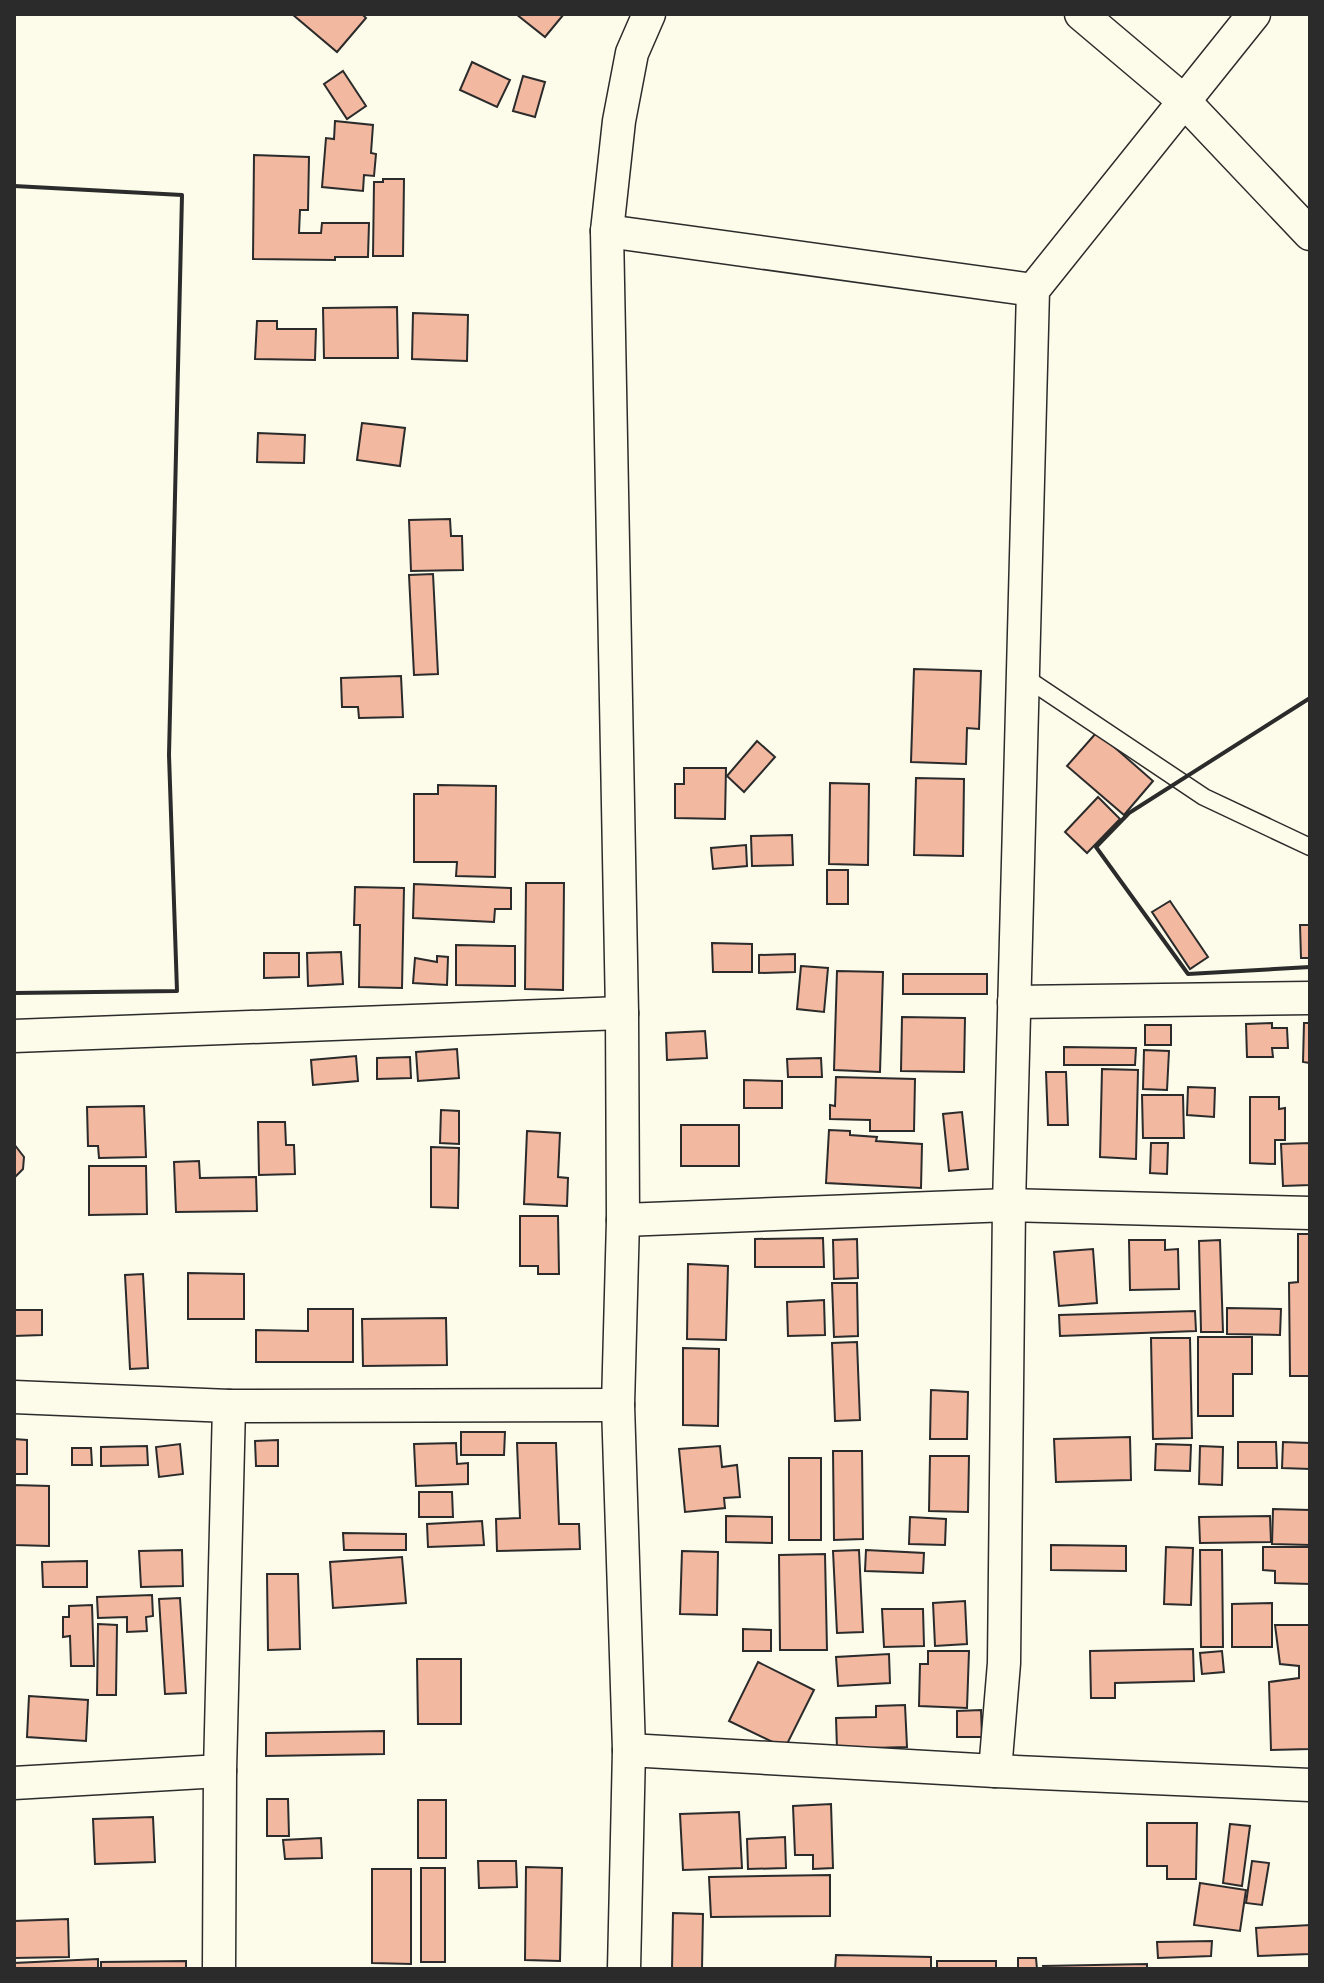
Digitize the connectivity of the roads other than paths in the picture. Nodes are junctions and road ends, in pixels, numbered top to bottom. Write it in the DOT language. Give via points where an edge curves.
graph roads {
  1 [pos="649,14"];
  2 [pos="1081,14"];
  3 [pos="1254,14"];
  4 [pos="1184,101"];
  5 [pos="607,231"];
  6 [pos="1310,234"];
  7 [pos="1033,290"];
  8 [pos="1023,676"];
  9 [pos="1310,847"];
  10 [pos="1310,998"];
  11 [pos="1014,1002"];
  12 [pos="622,1013"];
  13 [pos="14,1036"];
  14 [pos="1009,1205"];
  15 [pos="1310,1213"];
  16 [pos="623,1220"];
  17 [pos="14,1397"];
  18 [pos="618,1405"];
  19 [pos="229,1406"];
  20 [pos="629,1750"];
  21 [pos="220,1771"];
  22 [pos="995,1771"];
  23 [pos="14,1783"];
  24 [pos="1310,1785"];
  25 [pos="219,1969"];
  26 [pos="624,1969"];
  1 -- 5 [label="street" via="632,53 624,94"];
  2 -- 4 [label="street"];
  3 -- 4 [label="street"];
  4 -- 6 [label="street"];
  4 -- 7 [label="street"];
  5 -- 7 [label="street"];
  5 -- 12 [label="street"];
  7 -- 8 [label="street"];
  8 -- 9 [label="lane" via="1204,797"];
  8 -- 11 [label="street"];
  10 -- 11 [label="street"];
  11 -- 14 [label="street"];
  12 -- 13 [label="street"];
  12 -- 16 [label="street"];
  14 -- 15 [label="street"];
  14 -- 16 [label="street"];
  14 -- 22 [label="street" via="1004,1663"];
  16 -- 18 [label="street"];
  17 -- 19 [label="street"];
  18 -- 19 [label="street"];
  18 -- 20 [label="street"];
  19 -- 21 [label="street"];
  20 -- 22 [label="street"];
  20 -- 26 [label="street"];
  21 -- 23 [label="street"];
  21 -- 25 [label="street"];
  22 -- 24 [label="street"];
}
